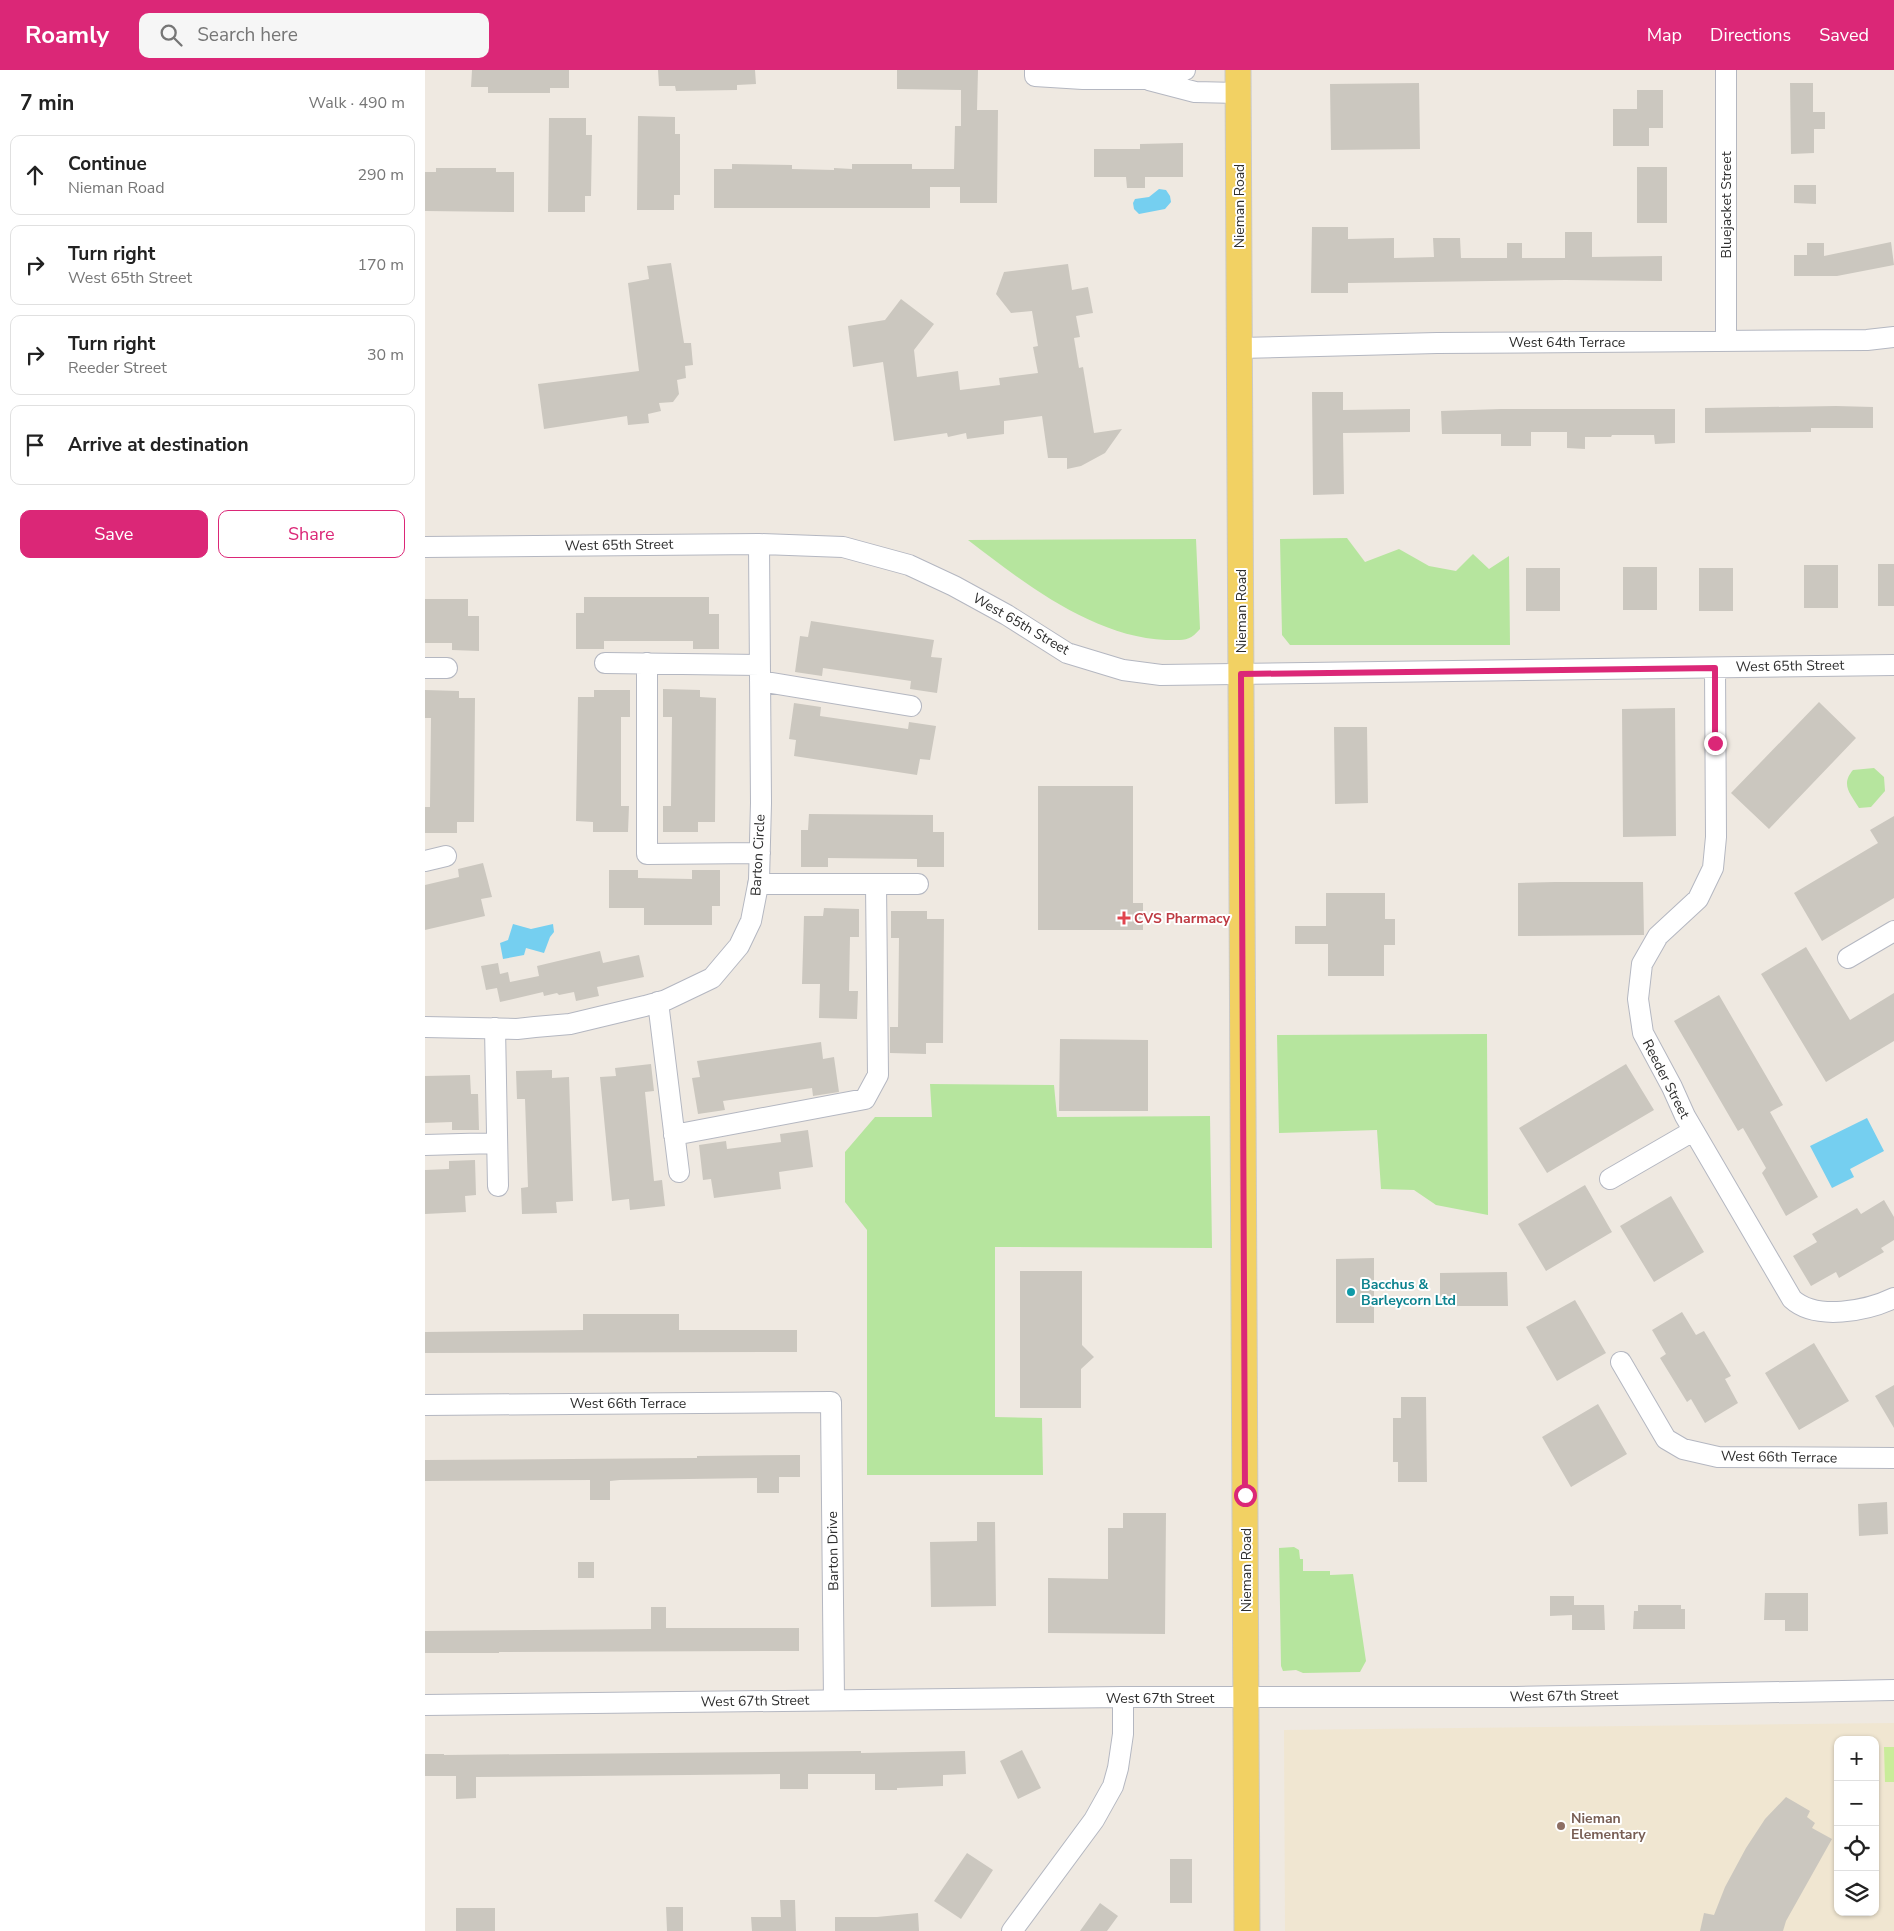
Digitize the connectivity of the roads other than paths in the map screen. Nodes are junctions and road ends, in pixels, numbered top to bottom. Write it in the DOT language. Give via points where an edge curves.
graph roads {
  1 [pos="1035,70"];
  2 [pos="1185,70"];
  3 [pos="1725,70"];
  4 [pos="1144,79"];
  5 [pos="1238,82"];
  6 [pos="1894,338"];
  7 [pos="1726,341"];
  8 [pos="1240,348"];
  9 [pos="759,544"];
  10 [pos="425,546"];
  11 [pos="605,663"];
  12 [pos="647,663"];
  13 [pos="1894,665"];
  14 [pos="425,668"];
  15 [pos="447,668"];
  16 [pos="1715,668"];
  17 [pos="760,673"];
  18 [pos="1241,674"];
  19 [pos="911,706"];
  20 [pos="759,853"];
  21 [pos="446,856"];
  22 [pos="425,861"];
  23 [pos="758,884"];
  24 [pos="876,884"];
  25 [pos="918,884"];
  26 [pos="1894,931"];
  27 [pos="1847,958"];
  28 [pos="658,1002"];
  29 [pos="425,1027"];
  30 [pos="495,1028"];
  31 [pos="1693,1131"];
  32 [pos="674,1135"];
  33 [pos="497,1142"];
  34 [pos="425,1145"];
  35 [pos="679,1172"];
  36 [pos="1610,1179"];
  37 [pos="498,1186"];
  38 [pos="1894,1298"];
  39 [pos="1621,1362"];
  40 [pos="831,1402"];
  41 [pos="425,1405"];
  42 [pos="1894,1458"];
  43 [pos="1894,1690"];
  44 [pos="1123,1697"];
  45 [pos="1247,1698"];
  46 [pos="834,1700"];
  47 [pos="425,1705"];
  48 [pos="1012,1931"];
  49 [pos="1247,1931"];
  1 -- 4 [label="street" via="1035,76"];
  2 -- 4 [label="street"];
  3 -- 7 [label="street, Bluejacket Street"];
  4 -- 5 [label="street" via="1195,92"];
  5 -- 8 [label="main road, Nieman Road"];
  6 -- 7 [label="street, West 64th Terrace"];
  7 -- 8 [label="street, West 64th Terrace"];
  8 -- 18 [label="main road, Nieman Road"];
  9 -- 10 [label="street, West 65th Street"];
  9 -- 17 [label="street, Barton Circle"];
  9 -- 18 [label="street, West 65th Street" via="843,547 909,565 955,586 1067,653 1123,670 1161,675"];
  11 -- 12 [label="street"];
  12 -- 17 [label="street"];
  12 -- 20 [label="street" via="647,854"];
  13 -- 16 [label="street, West 65th Street"];
  14 -- 15 [label="street"];
  16 -- 18 [label="street, West 65th Street"];
  16 -- 31 [label="street, Reeder Street" via="1716,837 1713,868 1698,899 1657,936 1642,964 1638,999 1643,1033"];
  17 -- 19 [label="street"];
  17 -- 20 [label="street, Barton Circle"];
  18 -- 45 [label="main road, Nieman Road"];
  20 -- 23 [label="street, Barton Circle"];
  21 -- 22 [label="street"];
  23 -- 24 [label="street"];
  23 -- 28 [label="street, Barton Circle" via="751,921 739,946 713,978"];
  24 -- 25 [label="street"];
  24 -- 32 [label="street" via="877,1075 865,1099"];
  26 -- 27 [label="street"];
  28 -- 30 [label="street, Barton Circle" via="570,1024"];
  28 -- 32 [label="street"];
  29 -- 30 [label="street, Barton Circle"];
  30 -- 33 [label="street"];
  31 -- 36 [label="street"];
  31 -- 38 [label="street, Reeder Street" via="1792,1299 1799,1305 1812,1310 1853,1311"];
  32 -- 35 [label="street"];
  33 -- 34 [label="street"];
  33 -- 37 [label="street"];
  39 -- 42 [label="street, West 66th Terrace" via="1666,1439 1683,1449 1718,1457"];
  40 -- 41 [label="street, West 66th Terrace"];
  40 -- 46 [label="street, Barton Drive"];
  43 -- 45 [label="street, West 67th Street"];
  44 -- 45 [label="street, West 67th Street"];
  44 -- 46 [label="street, West 67th Street"];
  44 -- 48 [label="street" via="1121,1742 1113,1786 1094,1820"];
  45 -- 49 [label="main road, Nieman Road"];
  46 -- 47 [label="street, West 67th Street"];
}
